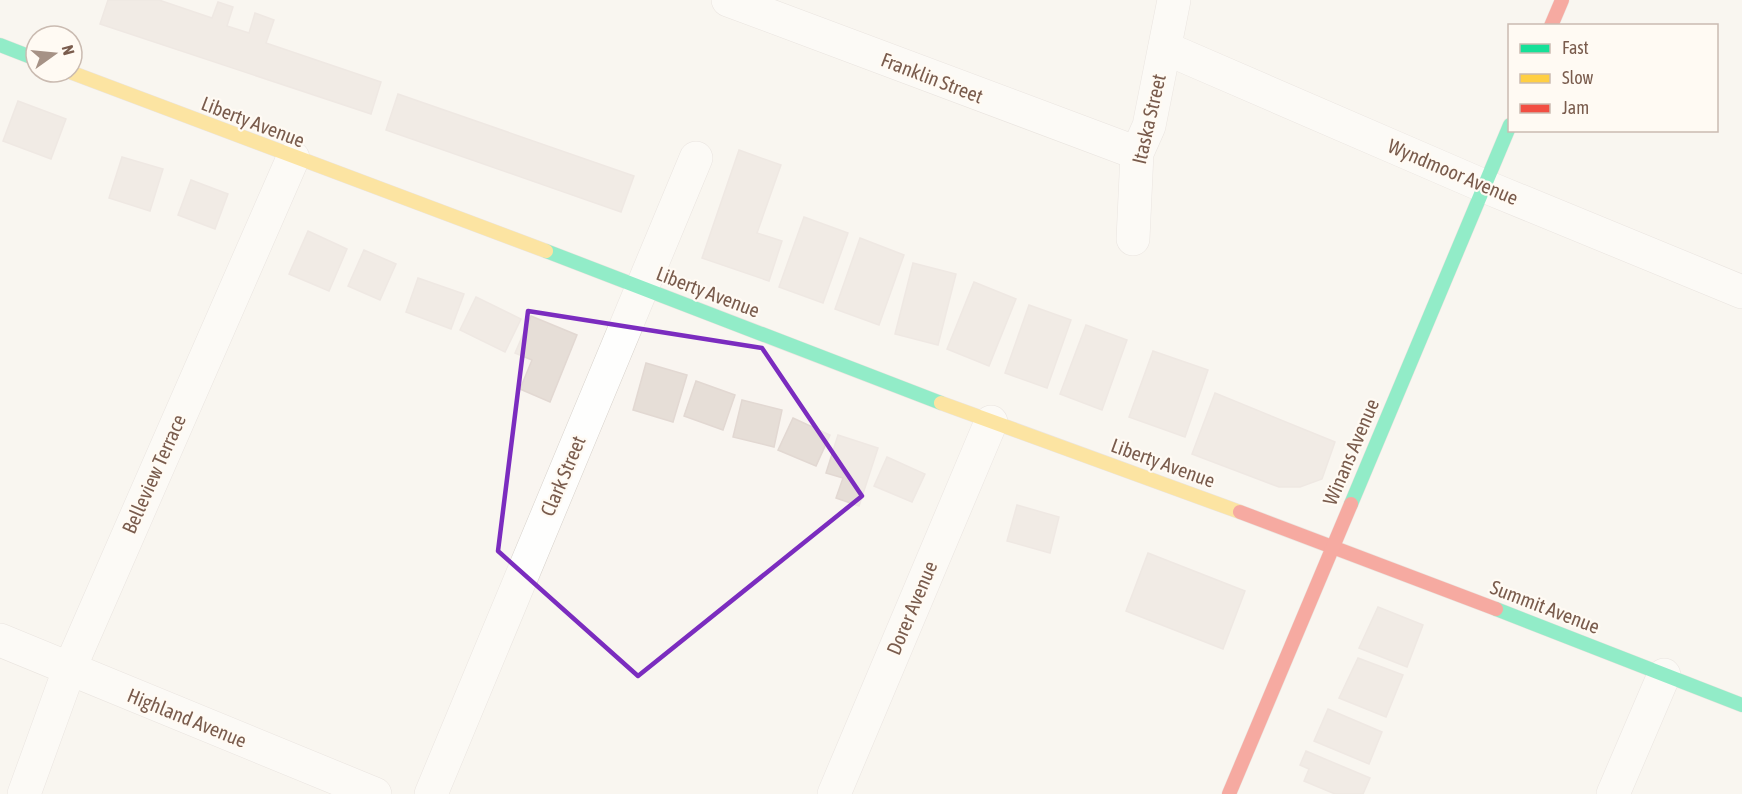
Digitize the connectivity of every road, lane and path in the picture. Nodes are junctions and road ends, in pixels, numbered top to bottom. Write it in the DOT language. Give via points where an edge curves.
graph roads {
  1 [pos="729,0"];
  2 [pos="1174,0"];
  3 [pos="1562,0"];
  4 [pos="1552,24"];
  5 [pos="0,45"];
  6 [pos="1165,48"];
  7 [pos="24,54"];
  8 [pos="84,77"];
  9 [pos="1508,127"];
  10 [pos="1137,153"];
  11 [pos="293,158"];
  12 [pos="696,158"];
  13 [pos="1484,186"];
  14 [pos="1133,239"];
  15 [pos="641,287"];
  16 [pos="1742,292"];
  17 [pos="991,422"];
  18 [pos="1333,545"];
  19 [pos="0,640"];
  20 [pos="69,670"];
  21 [pos="1664,675"];
  22 [pos="1742,705"];
  23 [pos="24,794"];
  24 [pos="375,794"];
  25 [pos="431,794"];
  26 [pos="834,794"];
  27 [pos="1229,794"];
  28 [pos="1613,794"];
  1 -- 10 [label="street, Franklin Street"];
  2 -- 6 [label="street, Itaska Street"];
  3 -- 4 [label="street"];
  5 -- 7 [label="street"];
  6 -- 10 [label="street, Itaska Street" via="1149,126"];
  6 -- 13 [label="street, Wyndmoor Avenue"];
  8 -- 11 [label="street, Liberty Avenue"];
  9 -- 13 [label="street, Winans Avenue"];
  10 -- 14 [label="street, Itaska Street"];
  11 -- 15 [label="street, Liberty Avenue"];
  11 -- 20 [label="street, Belleview Terrace"];
  12 -- 15 [label="street, Clark Street"];
  13 -- 16 [label="street, Wyndmoor Avenue"];
  13 -- 18 [label="street, Winans Avenue"];
  15 -- 17 [label="street, Liberty Avenue"];
  15 -- 25 [label="street, Clark Street"];
  17 -- 18 [label="street, Liberty Avenue"];
  17 -- 26 [label="street, Dorer Avenue"];
  18 -- 21 [label="street, Summit Avenue"];
  18 -- 27 [label="street, Winans Avenue"];
  19 -- 20 [label="street, Highland Avenue"];
  20 -- 23 [label="street, Belleview Terrace"];
  20 -- 24 [label="street, Highland Avenue"];
  21 -- 22 [label="street, Summit Avenue"];
  21 -- 28 [label="street"];
}
